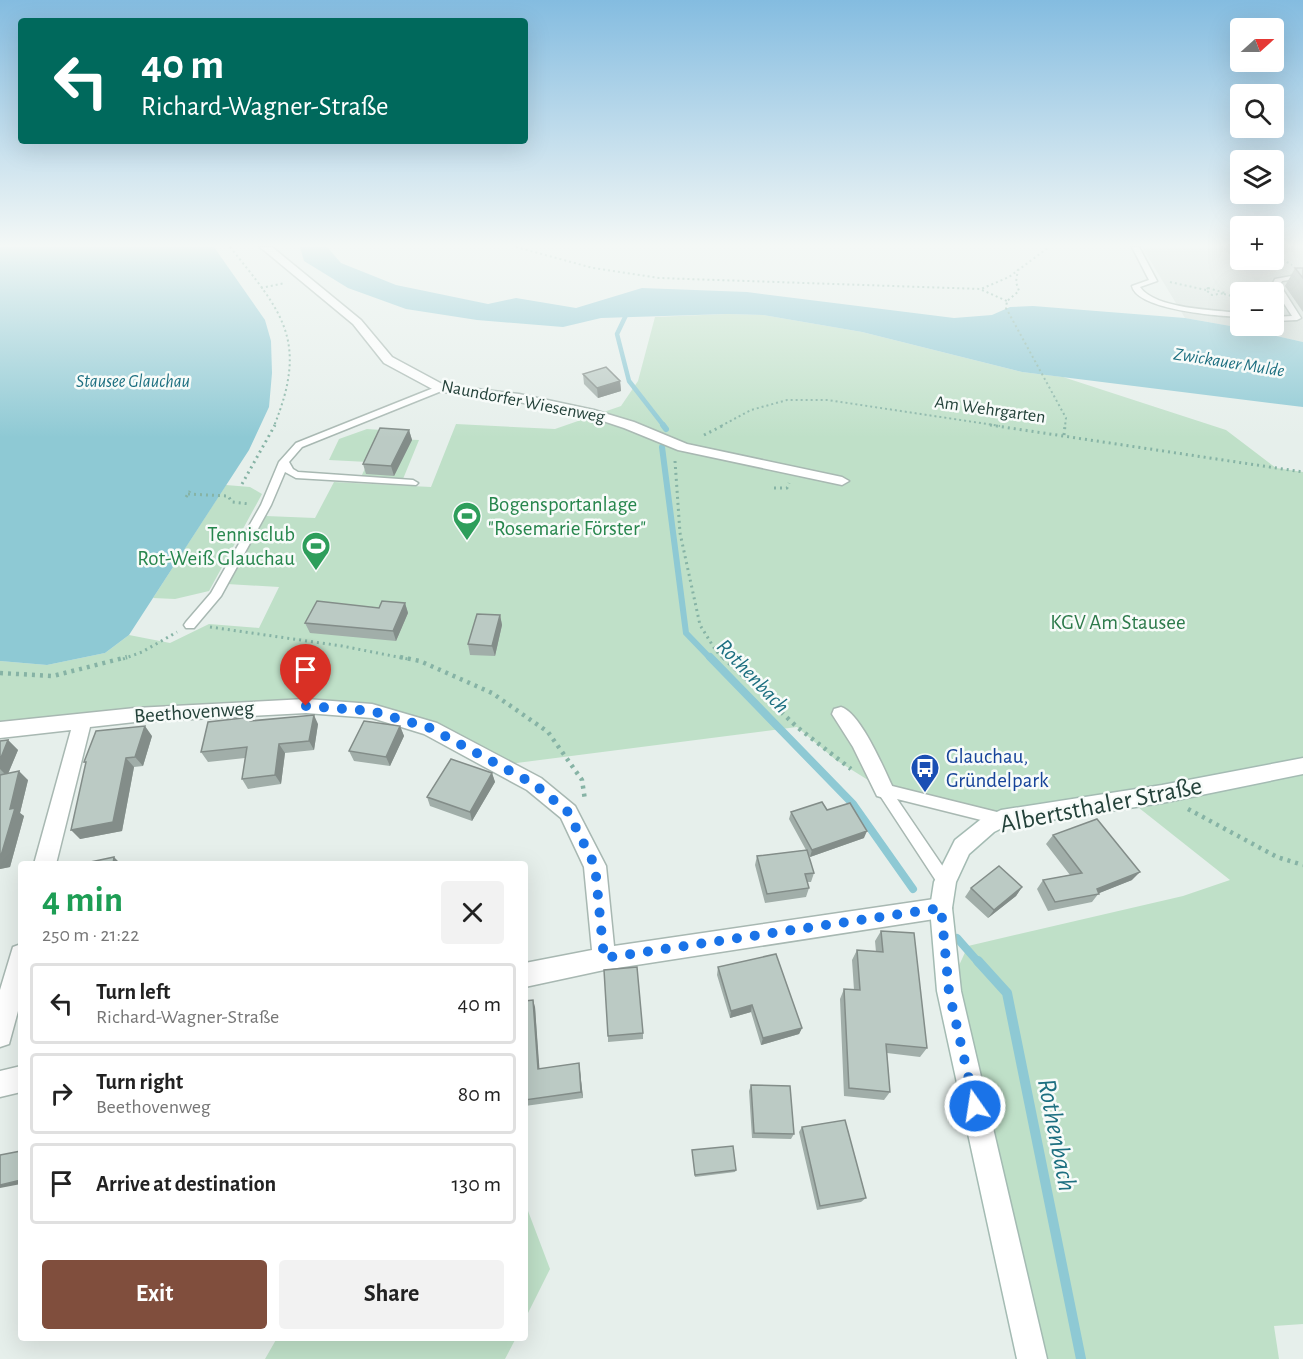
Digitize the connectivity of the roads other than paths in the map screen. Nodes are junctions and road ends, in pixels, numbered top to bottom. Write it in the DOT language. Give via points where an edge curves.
graph roads {
  1 [pos="344,310"];
  2 [pos="1211,310"];
  3 [pos="1230,313"];
  4 [pos="1300,318"];
  5 [pos="1284,319"];
  6 [pos="441,388"];
  7 [pos="284,462"];
  8 [pos="842,481"];
  9 [pos="413,483"];
  10 [pos="190,625"];
  11 [pos="841,714"];
  12 [pos="83,720"];
  13 [pos="0,730"];
  14 [pos="1303,766"];
  15 [pos="884,790"];
  16 [pos="1001,819"];
  17 [pos="46,861"];
  18 [pos="945,882"];
  19 [pos="941,908"];
  20 [pos="604,958"];
  21 [pos="18,966"];
  22 [pos="528,974"];
  23 [pos="0,1035"];
  24 [pos="18,1080"];
  25 [pos="0,1084"];
  26 [pos="1032,1359"];
  1 -- 6 [label="street, Naundorfer Wiesenweg" via="388,360"];
  2 -- 3 [label="lane"];
  4 -- 5 [label="lane"];
  6 -- 7 [label="lane" via="299,445"];
  6 -- 8 [label="street, Naundorfer Wiesenweg" via="519,398 594,414 682,447"];
  7 -- 9 [label="lane" via="296,475"];
  7 -- 10 [label="lane" via="266,506 215,596"];
  11 -- 15 [label="street"];
  12 -- 13 [label="street, Beethovenweg"];
  12 -- 17 [label="street"];
  12 -- 20 [label="street, Beethovenweg" via="306,706 372,711 430,728 534,784 568,812 595,866"];
  14 -- 16 [label="street, Albertsthaler Straße" via="1162,794"];
  15 -- 16 [label="lane"];
  15 -- 18 [label="lane"];
  16 -- 18 [label="street, Albertsthaler Straße" via="962,847"];
  18 -- 19 [label="street, Albertsthaler Straße"];
  19 -- 20 [label="street"];
  19 -- 26 [label="street, Albertsthaler Straße" via="949,992"];
  20 -- 22 [label="street"];
  21 -- 23 [label="street"];
  24 -- 25 [label="street"];
}
